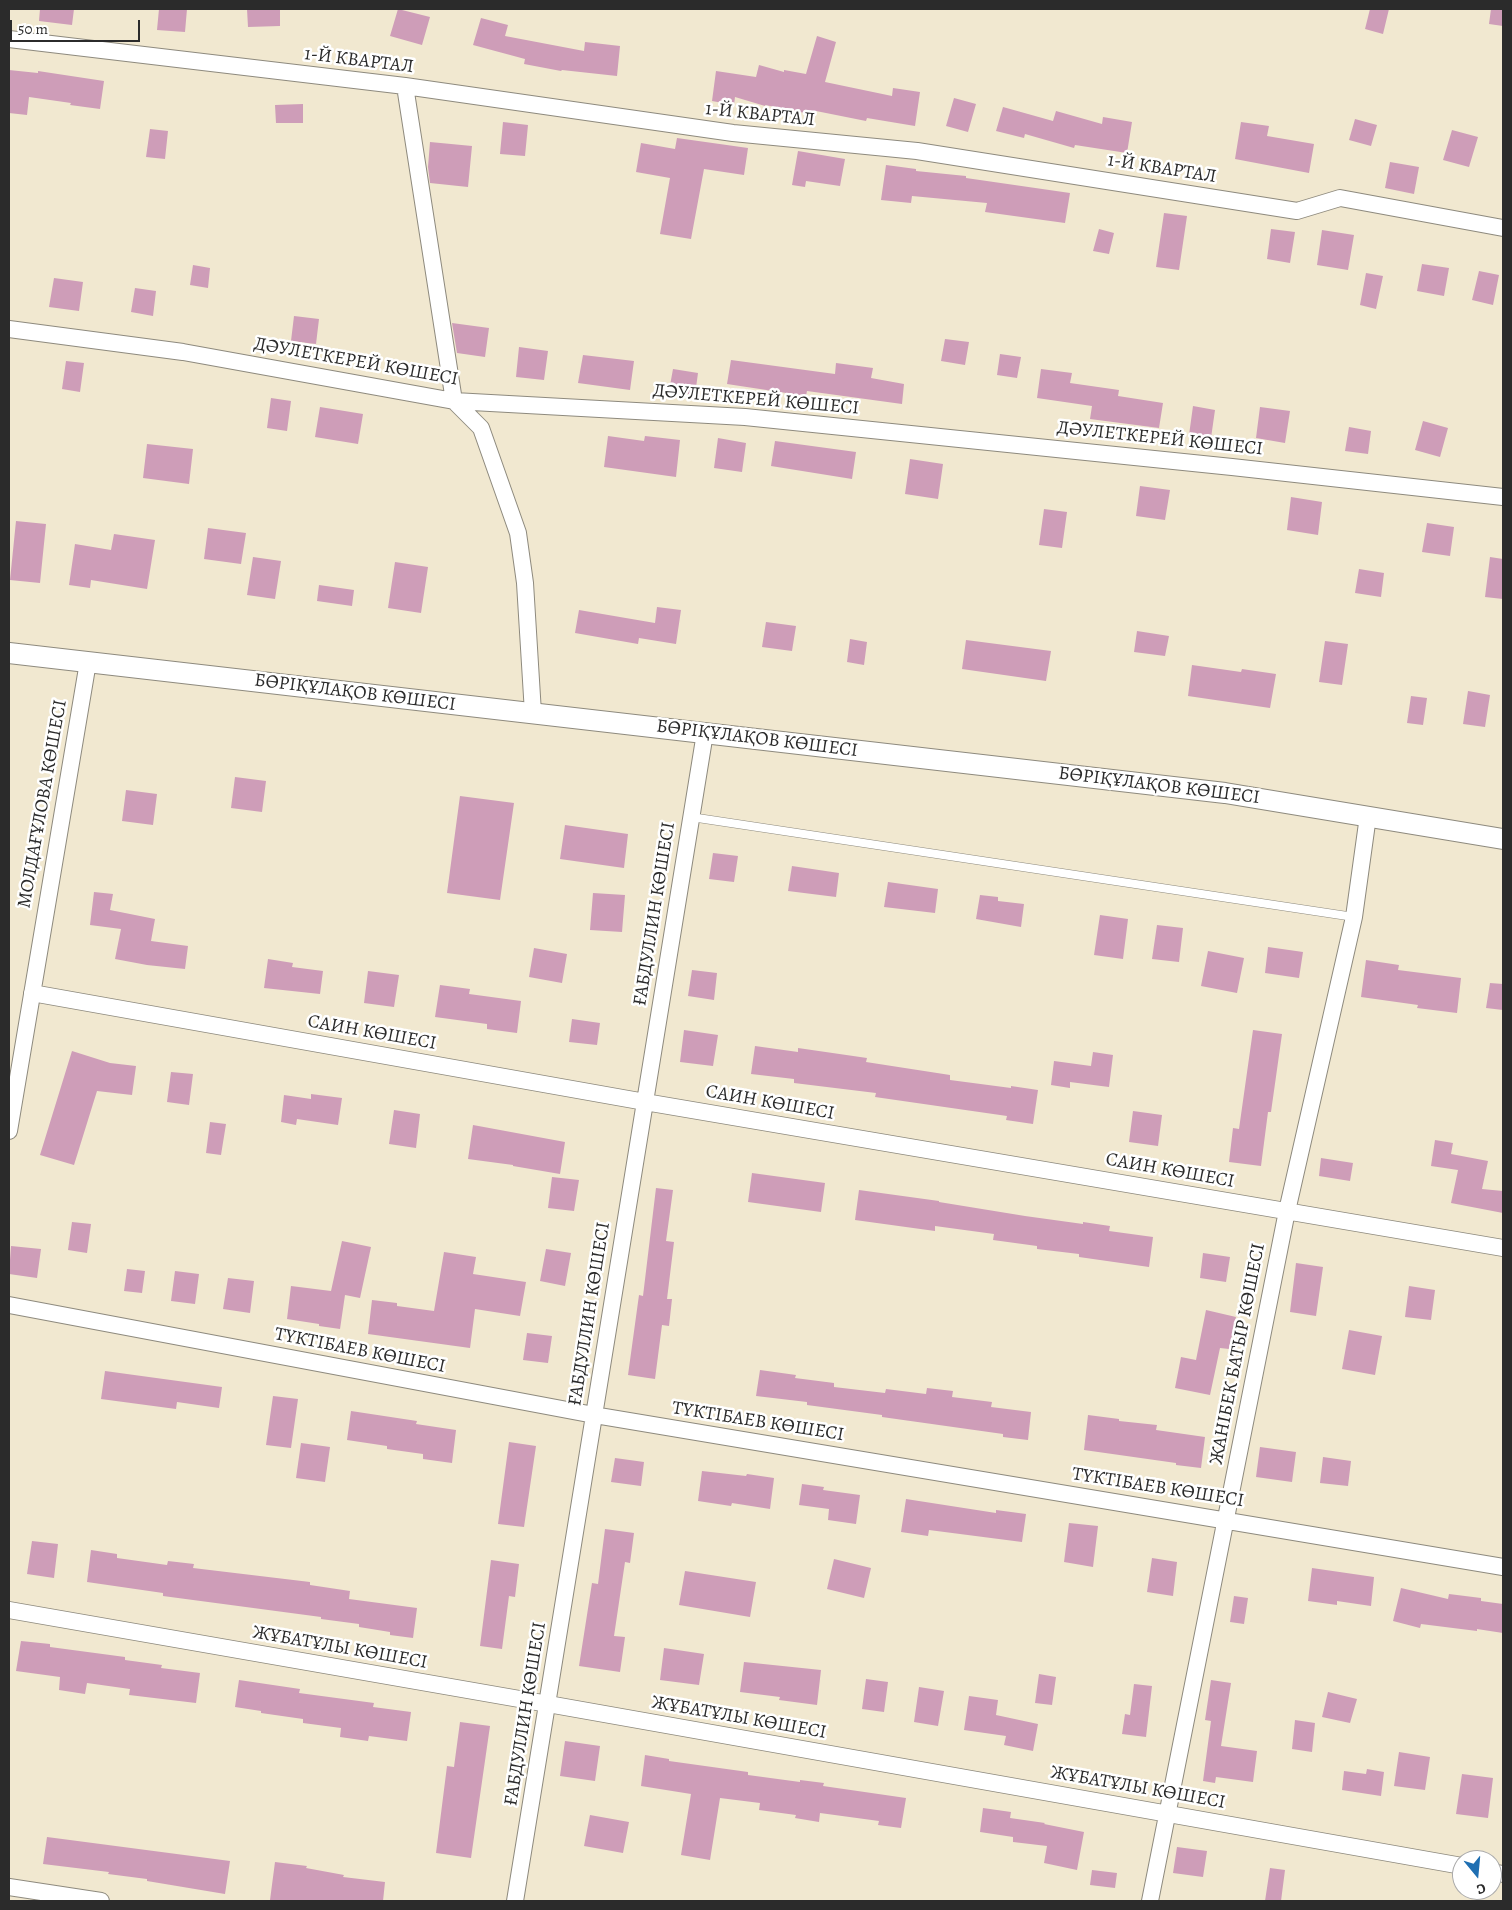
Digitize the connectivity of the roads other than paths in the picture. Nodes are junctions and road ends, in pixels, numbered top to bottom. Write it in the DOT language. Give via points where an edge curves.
graph roads {
  1 [pos="9,39"];
  2 [pos="405,86"];
  3 [pos="1503,228"];
  4 [pos="9,329"];
  5 [pos="454,402"];
  6 [pos="1503,497"];
  7 [pos="9,653"];
  8 [pos="88,662"];
  9 [pos="533,713"];
  10 [pos="705,733"];
  11 [pos="1368,816"];
  12 [pos="691,818"];
  13 [pos="1503,838"];
  14 [pos="1354,917"];
  15 [pos="32,993"];
  16 [pos="645,1102"];
  17 [pos="9,1131"];
  18 [pos="1287,1211"];
  19 [pos="1503,1248"];
  20 [pos="9,1305"];
  21 [pos="594,1415"];
  22 [pos="1225,1520"];
  23 [pos="1503,1567"];
  24 [pos="9,1610"];
  25 [pos="548,1704"];
  26 [pos="1167,1814"];
  27 [pos="1452,1864"];
  28 [pos="9,1887"];
  29 [pos="101,1901"];
  30 [pos="516,1901"];
  31 [pos="1150,1901"];
  1 -- 2 [label="street, 1-Й КВАРТАЛ"];
  2 -- 3 [label="street, 1-Й КВАРТАЛ" via="734,134 917,151 1297,211 1340,198"];
  2 -- 5 [label="street"];
  4 -- 5 [label="street, ДӘУЛЕТКЕРЕЙ КӨШЕСІ" via="183,352"];
  5 -- 6 [label="street, ДӘУЛЕТКЕРЕЙ КӨШЕСІ" via="745,417"];
  5 -- 9 [label="street" via="481,428 518,533 525,583"];
  7 -- 8 [label="street, БӨРІҚҰЛАҚОВ КӨШЕСІ"];
  8 -- 9 [label="street, БӨРІҚҰЛАҚОВ КӨШЕСІ"];
  8 -- 15 [label="street, МОЛДАҒҰЛОВА КӨШЕСІ"];
  9 -- 10 [label="street, БӨРІҚҰЛАҚОВ КӨШЕСІ"];
  10 -- 11 [label="street, БӨРІҚҰЛАҚОВ КӨШЕСІ" via="1225,793"];
  10 -- 12 [label="street, ҒАБДУЛЛИН КӨШЕСІ"];
  11 -- 13 [label="street, БӨРІҚҰЛАҚОВ КӨШЕСІ"];
  11 -- 14 [label="street, ЖАНІБЕК БАТЫР КӨШЕСІ"];
  12 -- 14 [label="lane"];
  12 -- 16 [label="street, ҒАБДУЛЛИН КӨШЕСІ"];
  14 -- 18 [label="street, ЖАНІБЕК БАТЫР КӨШЕСІ"];
  15 -- 16 [label="street, САИН КӨШЕСІ"];
  15 -- 17 [label="street, МОЛДАҒҰЛОВА КӨШЕСІ"];
  16 -- 18 [label="street, САИН КӨШЕСІ"];
  16 -- 21 [label="street, ҒАБДУЛЛИН КӨШЕСІ"];
  18 -- 19 [label="street, САИН КӨШЕСІ"];
  18 -- 22 [label="street, ЖАНІБЕК БАТЫР КӨШЕСІ"];
  20 -- 21 [label="street, ТҮКТІБАЕВ КӨШЕСІ"];
  21 -- 22 [label="street, ТҮКТІБАЕВ КӨШЕСІ"];
  21 -- 25 [label="street, ҒАБДУЛЛИН КӨШЕСІ"];
  22 -- 23 [label="street, ТҮКТІБАЕВ КӨШЕСІ"];
  22 -- 26 [label="street, ЖАНІБЕК БАТЫР КӨШЕСІ"];
  24 -- 25 [label="street, ЖҰБАТҰЛЫ КӨШЕСІ"];
  25 -- 26 [label="street, ЖҰБАТҰЛЫ КӨШЕСІ"];
  25 -- 30 [label="street, ҒАБДУЛЛИН КӨШЕСІ"];
  26 -- 27 [label="street, ЖҰБАТҰЛЫ КӨШЕСІ"];
  26 -- 31 [label="street, ЖАНІБЕК БАТЫР КӨШЕСІ"];
  28 -- 29 [label="street"];
}
